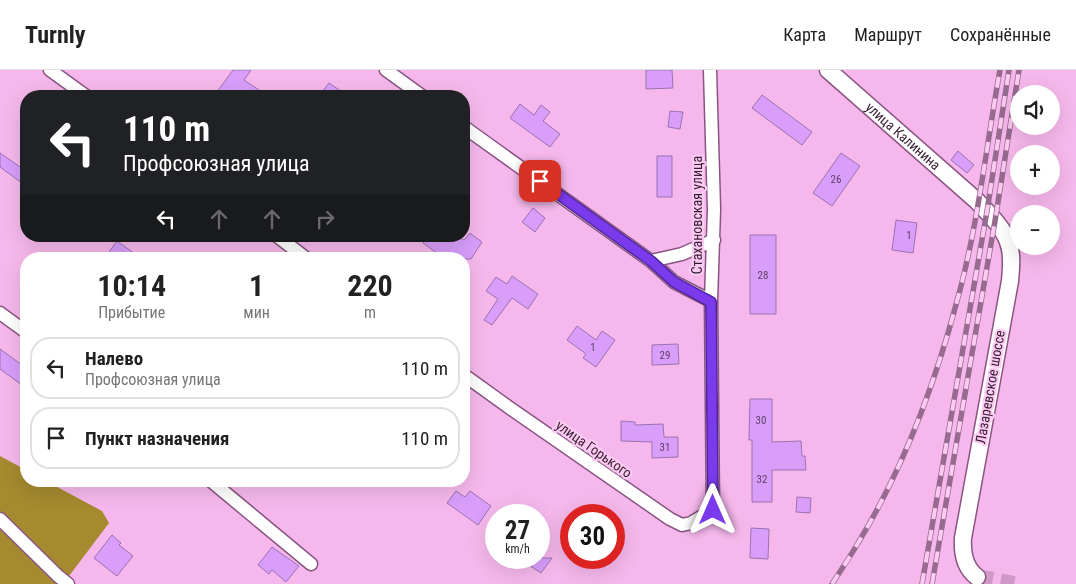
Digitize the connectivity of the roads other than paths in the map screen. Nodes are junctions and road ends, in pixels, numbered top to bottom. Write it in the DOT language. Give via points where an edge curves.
graph roads {
  1 [pos="50,70"];
  2 [pos="386,70"];
  3 [pos="710,70"];
  4 [pos="828,70"];
  5 [pos="78,90"];
  6 [pos="414,90"];
  7 [pos="470,130"];
  8 [pos="978,201"];
  9 [pos="714,240"];
  10 [pos="285,242"];
  11 [pos="298,252"];
  12 [pos="651,261"];
  13 [pos="711,302"];
  14 [pos="0,313"];
  15 [pos="20,328"];
  16 [pos="470,379"];
  17 [pos="218,487"];
  18 [pos="713,510"];
  19 [pos="0,519"];
  20 [pos="312,564"];
  21 [pos="977,577"];
  22 [pos="68,584"];
  1 -- 5 [label="street"];
  2 -- 6 [label="street"];
  3 -- 9 [label="street, Стахановская улица"];
  4 -- 8 [label="street, улица Калинина"];
  7 -- 12 [label="street"];
  8 -- 21 [label="street, Лазаревское шоссе" via="1008,242 1011,260 1010,281 962,538 962,551 969,571"];
  9 -- 12 [label="street" via="682,254"];
  9 -- 13 [label="street, Стахановская улица"];
  10 -- 11 [label="street"];
  12 -- 13 [label="street" via="674,282"];
  13 -- 18 [label="street, Стахановская улица"];
  14 -- 15 [label="street"];
  16 -- 18 [label="street, улица Горького" via="670,519 682,524 691,523"];
  17 -- 20 [label="street"];
  19 -- 22 [label="street"];
}
